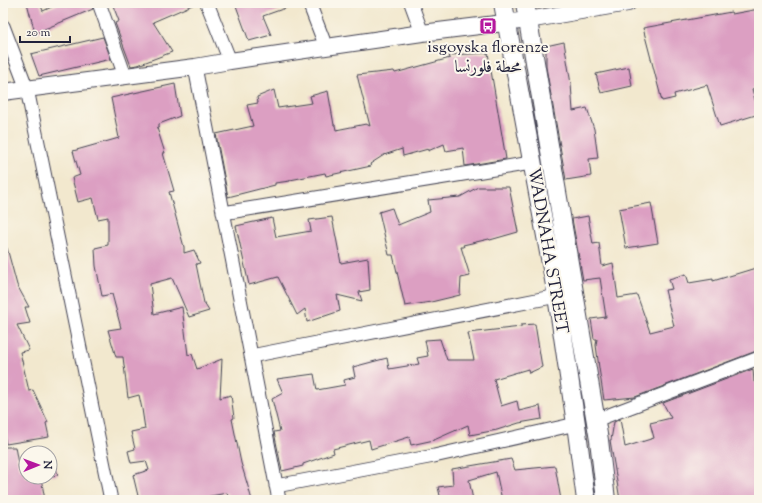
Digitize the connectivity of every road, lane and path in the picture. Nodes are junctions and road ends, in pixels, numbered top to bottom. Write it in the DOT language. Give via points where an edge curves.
graph roads {
  1 [pos="99,3"];
  2 [pos="207,3"];
  3 [pos="309,3"];
  4 [pos="411,3"];
  5 [pos="503,3"];
  6 [pos="628,3"];
  7 [pos="526,12"];
  8 [pos="506,23"];
  9 [pos="3,26"];
  10 [pos="422,33"];
  11 [pos="326,47"];
  12 [pos="230,61"];
  13 [pos="195,67"];
  14 [pos="125,76"];
  15 [pos="27,89"];
  16 [pos="3,92"];
  17 [pos="531,163"];
  18 [pos="223,212"];
  19 [pos="556,296"];
  20 [pos="251,356"];
  21 [pos="759,358"];
  22 [pos="596,420"];
  23 [pos="576,424"];
  24 [pos="276,486"];
  25 [pos="111,500"];
  26 [pos="279,500"];
  27 [pos="586,500"];
  28 [pos="606,500"];
  1 -- 14 [label="street"];
  2 -- 12 [label="street"];
  3 -- 11 [label="street"];
  4 -- 10 [label="street"];
  5 -- 8 [label="main road, WADNAHA STREET"];
  6 -- 7 [label="street"];
  7 -- 8 [label="street"];
  7 -- 22 [label="main road"];
  8 -- 10 [label="street"];
  8 -- 17 [label="main road, WADNAHA STREET"];
  9 -- 15 [label="street"];
  10 -- 11 [label="street"];
  11 -- 12 [label="street"];
  12 -- 13 [label="street"];
  13 -- 14 [label="street"];
  13 -- 18 [label="street"];
  14 -- 15 [label="street"];
  15 -- 16 [label="street"];
  15 -- 25 [label="street"];
  17 -- 18 [label="street"];
  17 -- 19 [label="main road, WADNAHA STREET"];
  18 -- 20 [label="street"];
  19 -- 20 [label="street"];
  19 -- 23 [label="main road, WADNAHA STREET"];
  20 -- 24 [label="street"];
  21 -- 22 [label="street"];
  22 -- 28 [label="main road"];
  23 -- 24 [label="street" via="434,456"];
  23 -- 27 [label="main road, WADNAHA STREET"];
  24 -- 26 [label="street"];
}
